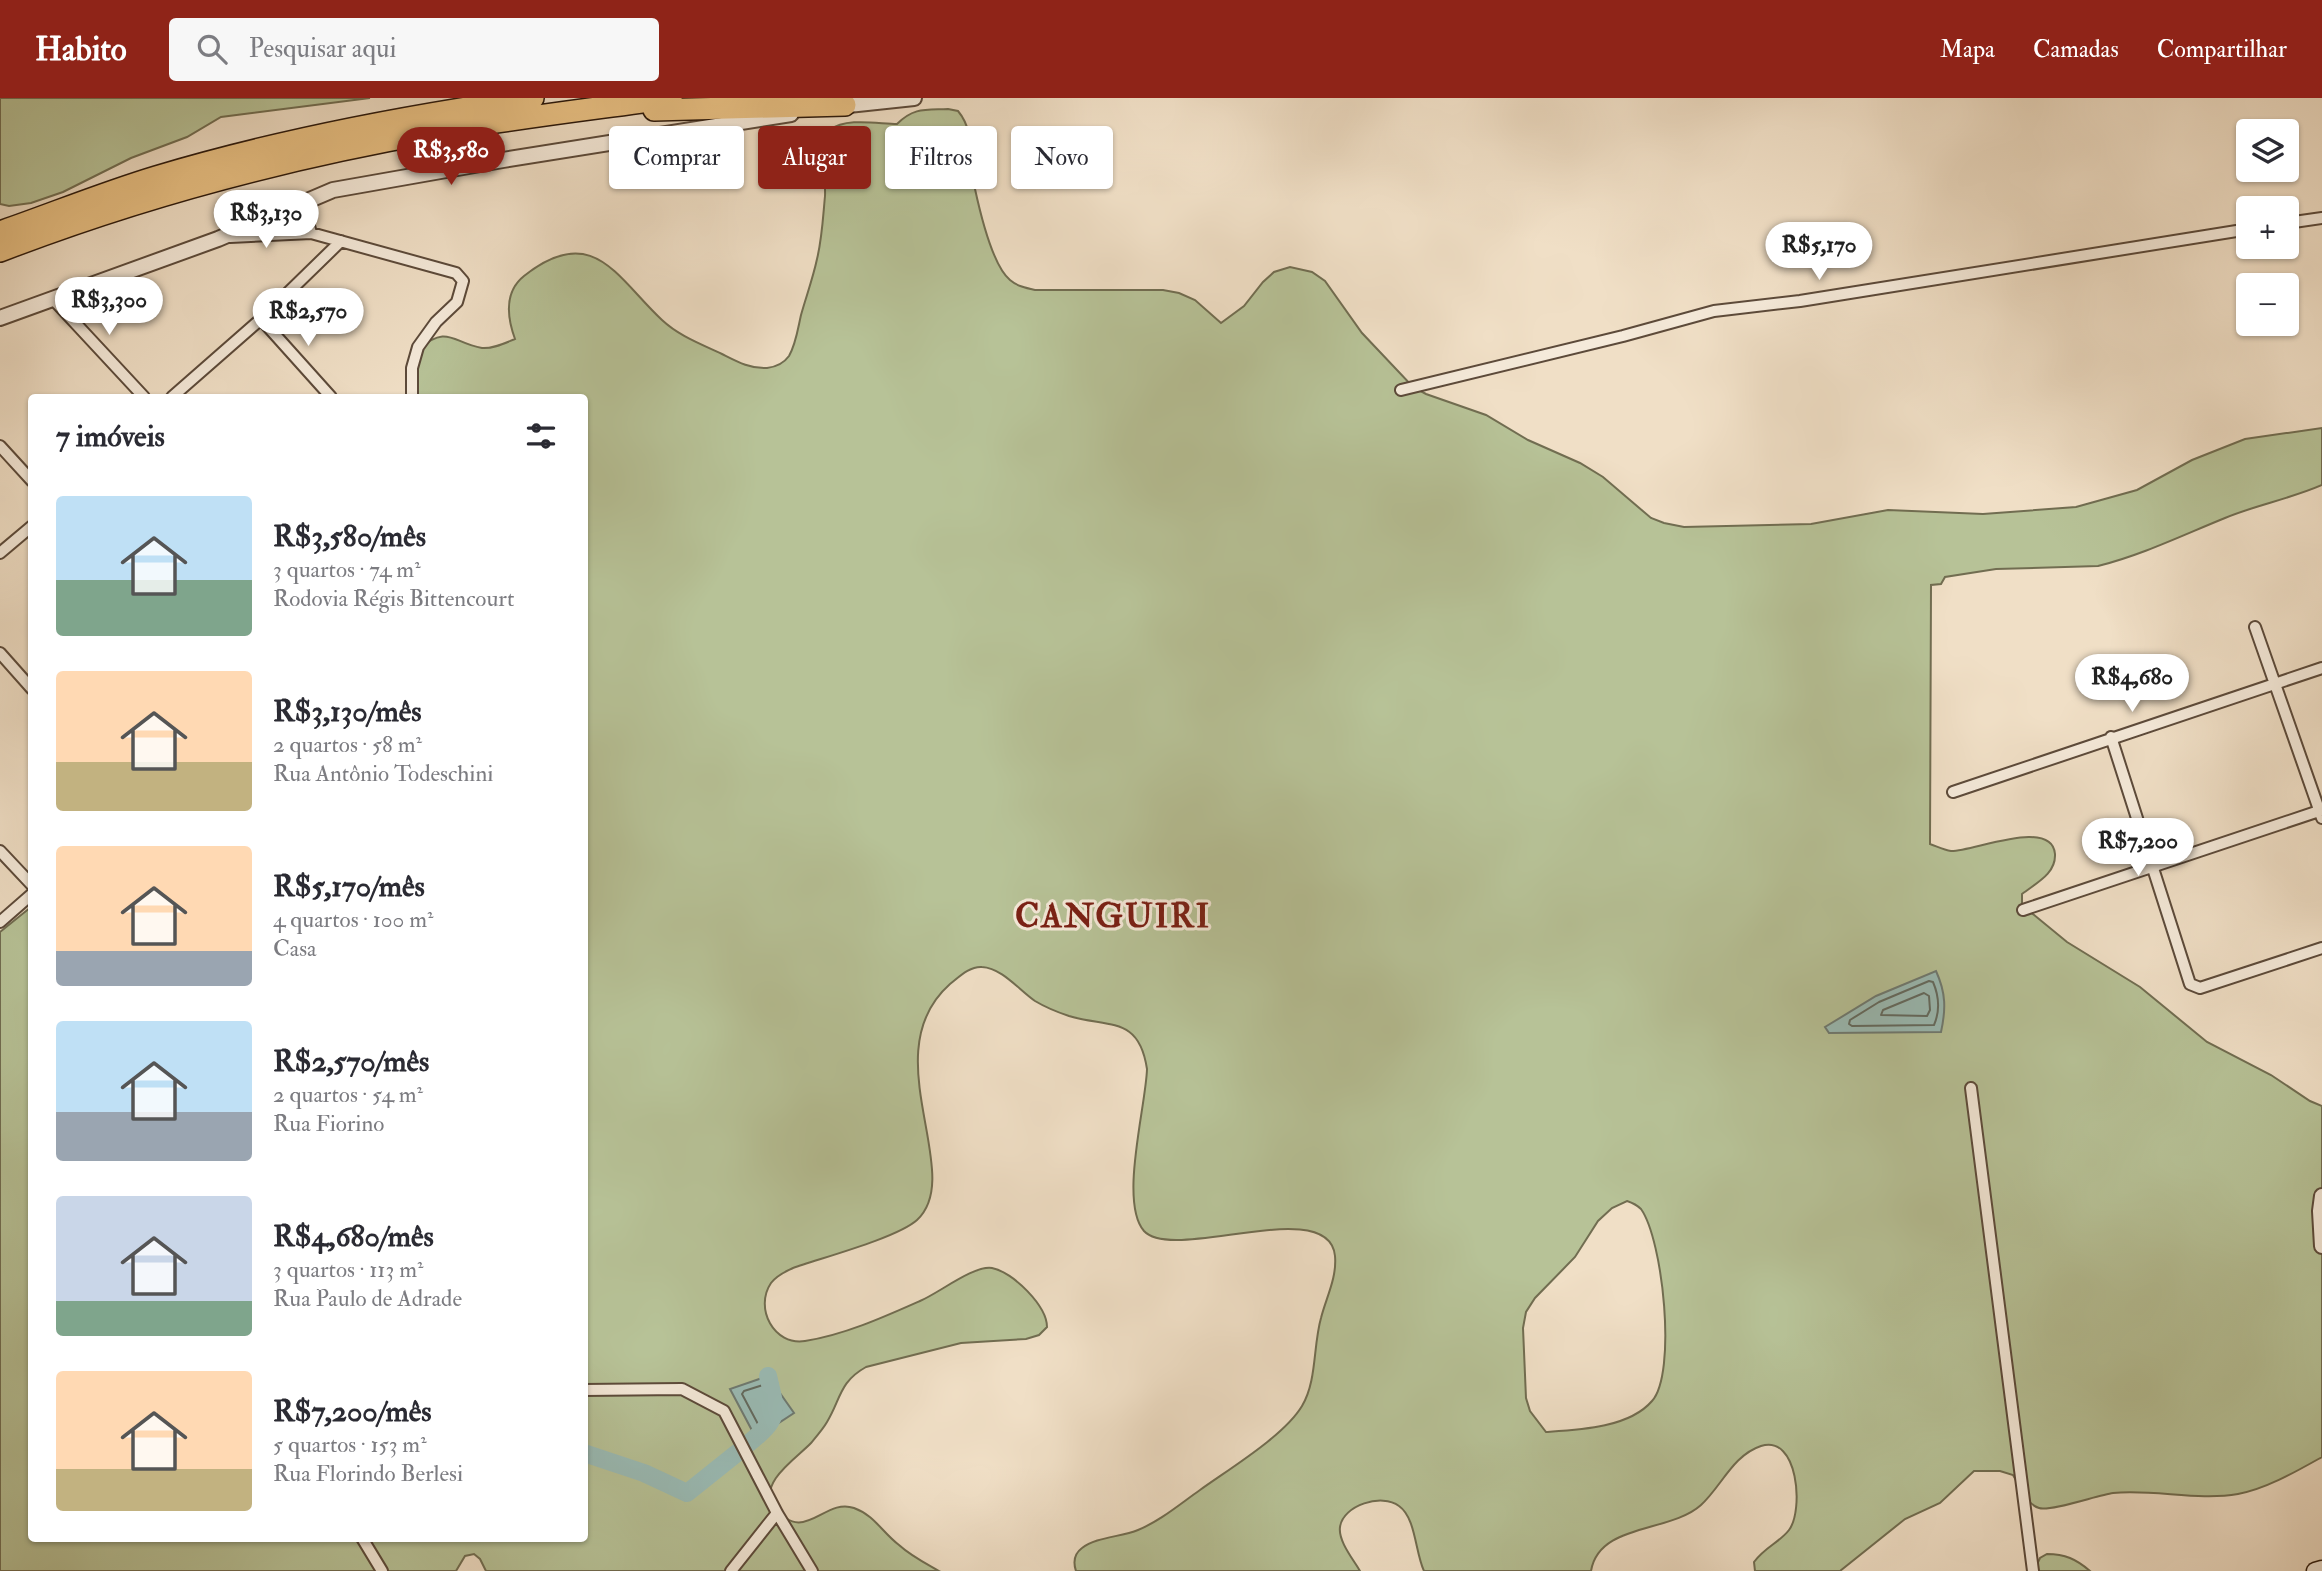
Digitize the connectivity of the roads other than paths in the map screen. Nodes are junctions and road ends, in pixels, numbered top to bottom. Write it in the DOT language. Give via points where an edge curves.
graph roads {
  1 [pos="533,98"];
  2 [pos="671,98"];
  3 [pos="914,98"];
  4 [pos="845,106"];
  5 [pos="578,111"];
  6 [pos="308,202"];
  7 [pos="2322,218"];
  8 [pos="2299,221"];
  9 [pos="2236,231"];
  10 [pos="0,232"];
  11 [pos="311,233"];
  12 [pos="218,239"];
  13 [pos="341,241"];
  14 [pos="0,251"];
  15 [pos="52,298"];
  16 [pos="0,318"];
  17 [pos="261,319"];
  18 [pos="1401,390"];
  19 [pos="141,394"];
  20 [pos="175,394"];
  21 [pos="328,394"];
  22 [pos="412,394"];
  23 [pos="0,446"];
  24 [pos="28,477"];
  25 [pos="28,529"];
  26 [pos="0,553"];
  27 [pos="2255,627"];
  28 [pos="0,653"];
  29 [pos="2322,668"];
  30 [pos="2275,683"];
  31 [pos="28,684"];
  32 [pos="2111,737"];
  33 [pos="1953,792"];
  34 [pos="2321,813"];
  35 [pos="0,851"];
  36 [pos="2151,867"];
  37 [pos="28,882"];
  38 [pos="28,898"];
  39 [pos="2023,910"];
  40 [pos="0,922"];
  41 [pos="2322,948"];
  42 [pos="1970,1088"];
  43 [pos="2322,1196"];
  44 [pos="2322,1246"];
  45 [pos="588,1390"];
  46 [pos="777,1513"];
  47 [pos="364,1542"];
  48 [pos="2322,1569"];
  49 [pos="382,1571"];
  50 [pos="732,1571"];
  51 [pos="812,1571"];
  52 [pos="2033,1571"];
  53 [pos="2315,1571"];
  1 -- 10 [label="highway" via="432,113 256,150 156,177"];
  2 -- 5 [label="highway"];
  3 -- 4 [label="street"];
  4 -- 5 [label="highway"];
  4 -- 6 [label="street" via="477,164 333,190"];
  5 -- 14 [label="highway" via="436,131 257,170 118,210"];
  6 -- 11 [label="street"];
  6 -- 12 [label="street"];
  7 -- 8 [label="street"];
  9 -- 18 [label="street" via="1714,311"];
  11 -- 12 [label="street"];
  11 -- 13 [label="street"];
  12 -- 15 [label="street"];
  13 -- 17 [label="street"];
  13 -- 22 [label="street" via="456,273 463,281 457,302 418,347"];
  15 -- 16 [label="street"];
  15 -- 19 [label="street"];
  17 -- 20 [label="street"];
  17 -- 21 [label="street"];
  23 -- 24 [label="street"];
  25 -- 26 [label="street"];
  27 -- 30 [label="street"];
  28 -- 31 [label="street"];
  29 -- 30 [label="street"];
  30 -- 32 [label="street"];
  30 -- 34 [label="street"];
  32 -- 33 [label="street"];
  32 -- 36 [label="street"];
  34 -- 36 [label="street"];
  35 -- 37 [label="street"];
  36 -- 39 [label="street"];
  36 -- 41 [label="street" via="2190,985 2200,988"];
  38 -- 40 [label="street"];
  42 -- 52 [label="street"];
  43 -- 44 [label="street"];
  45 -- 46 [label="street" via="682,1389 724,1411"];
  46 -- 50 [label="street"];
  46 -- 51 [label="street"];
  47 -- 49 [label="street"];
  48 -- 53 [label="main road"];
}
